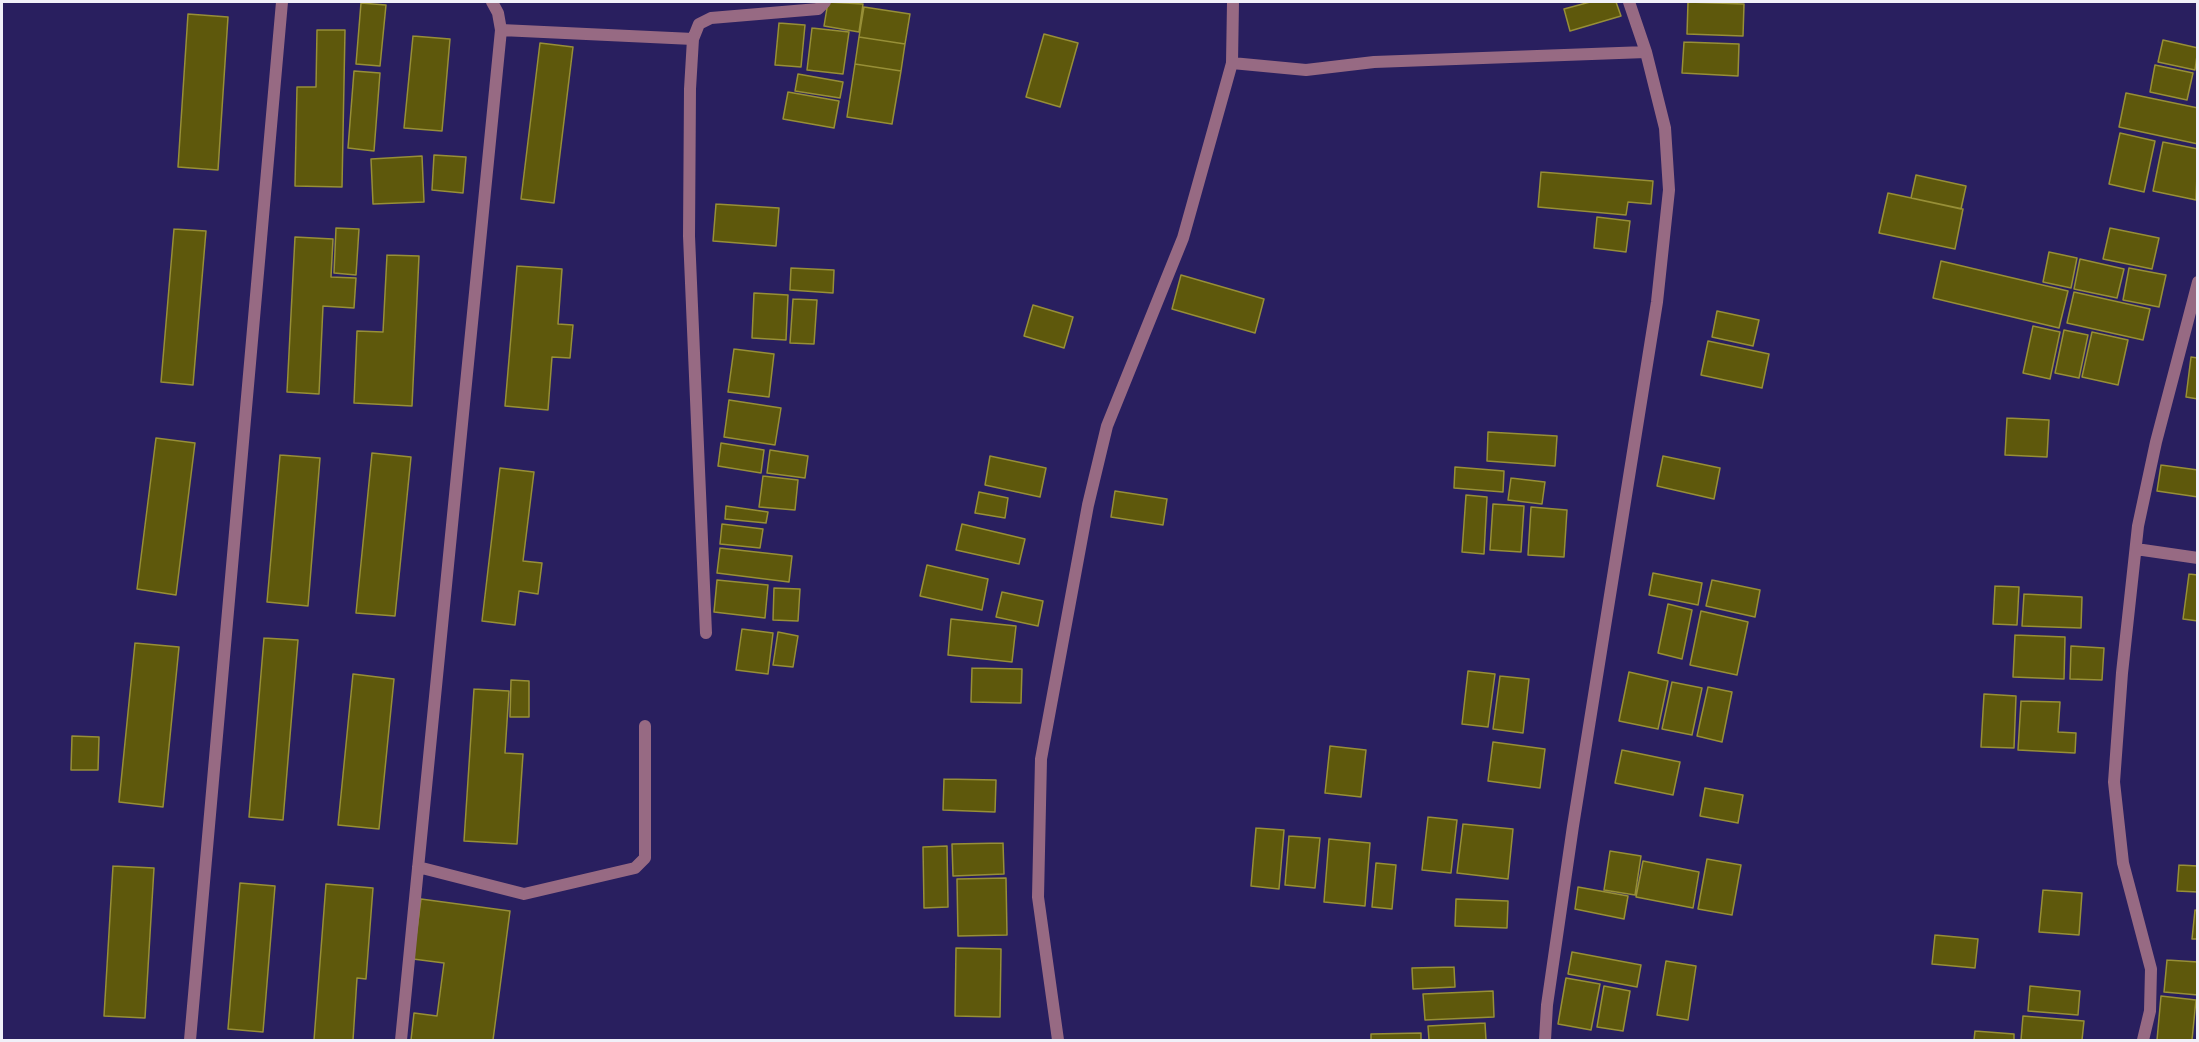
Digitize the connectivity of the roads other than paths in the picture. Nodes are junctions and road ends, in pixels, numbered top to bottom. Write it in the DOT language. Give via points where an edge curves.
graph roads {
  1 [pos="282,2"];
  2 [pos="492,2"];
  3 [pos="825,2"];
  4 [pos="1233,2"];
  5 [pos="1629,2"];
  6 [pos="501,30"];
  7 [pos="693,39"];
  8 [pos="1646,52"];
  9 [pos="1232,63"];
  10 [pos="2198,282"];
  11 [pos="2136,549"];
  12 [pos="2198,558"];
  13 [pos="706,633"];
  14 [pos="645,726"];
  15 [pos="418,867"];
  16 [pos="190,1041"];
  17 [pos="401,1041"];
  18 [pos="1058,1041"];
  19 [pos="1545,1041"];
  20 [pos="2143,1041"];
  1 -- 16 [label="street"];
  2 -- 6 [label="street"];
  3 -- 7 [label="street" via="818,9 711,18 699,24"];
  4 -- 9 [label="street"];
  5 -- 8 [label="street"];
  6 -- 7 [label="street"];
  6 -- 15 [label="street"];
  7 -- 13 [label="street" via="689,226"];
  8 -- 9 [label="street" via="1374,62 1306,70"];
  8 -- 19 [label="street" via="1665,128 1669,190 1657,302 1576,804"];
  9 -- 18 [label="street" via="1182,238 1107,426 1088,505 1041,759 1038,897"];
  10 -- 11 [label="street" via="2156,442"];
  11 -- 12 [label="street"];
  11 -- 20 [label="street" via="2114,782 2123,863 2151,969 2150,1011"];
  14 -- 15 [label="street" via="645,858 635,868 524,894"];
  15 -- 17 [label="street"];
}
